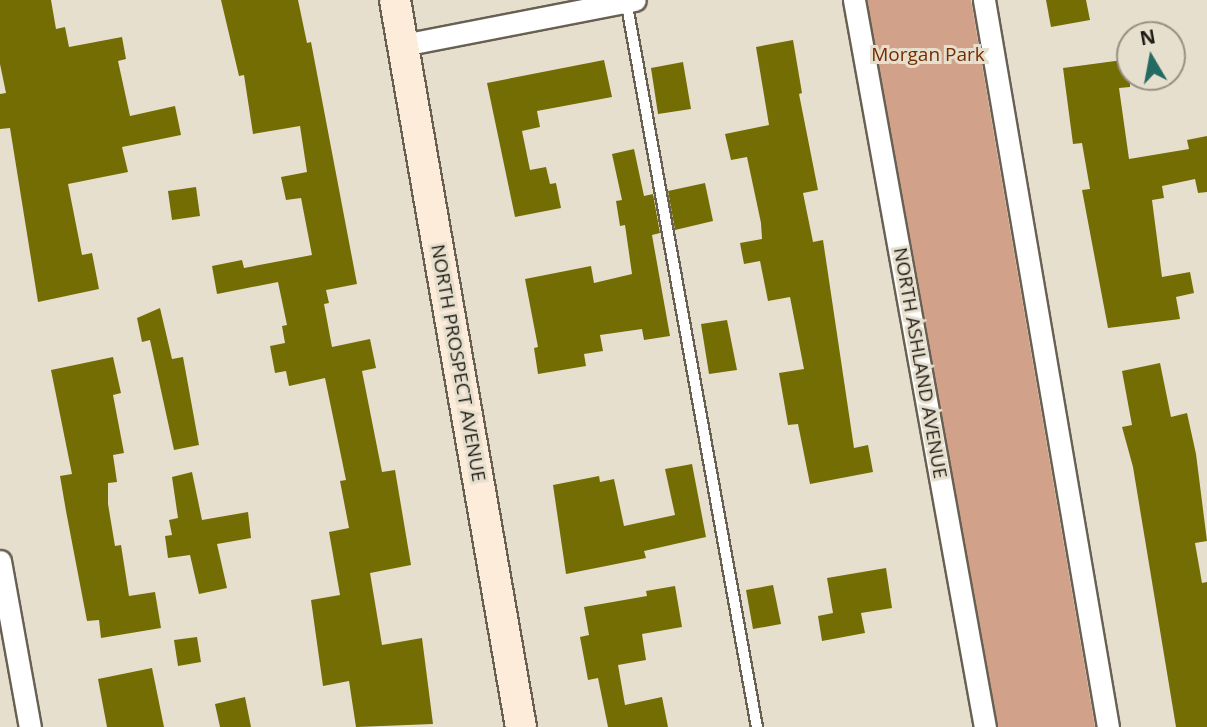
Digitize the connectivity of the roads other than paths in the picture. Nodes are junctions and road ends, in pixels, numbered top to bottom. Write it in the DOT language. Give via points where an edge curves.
graph roads {
  1 [pos="395,0"];
  2 [pos="854,0"];
  3 [pos="984,0"];
  4 [pos="629,1"];
  5 [pos="403,45"];
  6 [pos="0,561"];
  7 [pos="30,727"];
  8 [pos="521,727"];
  9 [pos="757,727"];
  10 [pos="985,727"];
  11 [pos="1108,727"];
  1 -- 5 [label="street, NORTH PROSPECT AVENUE"];
  2 -- 10 [label="street, NORTH ASHLAND AVENUE"];
  3 -- 11 [label="street"];
  4 -- 5 [label="street"];
  4 -- 9 [label="lane"];
  5 -- 8 [label="street, NORTH PROSPECT AVENUE"];
  6 -- 7 [label="street"];
}
